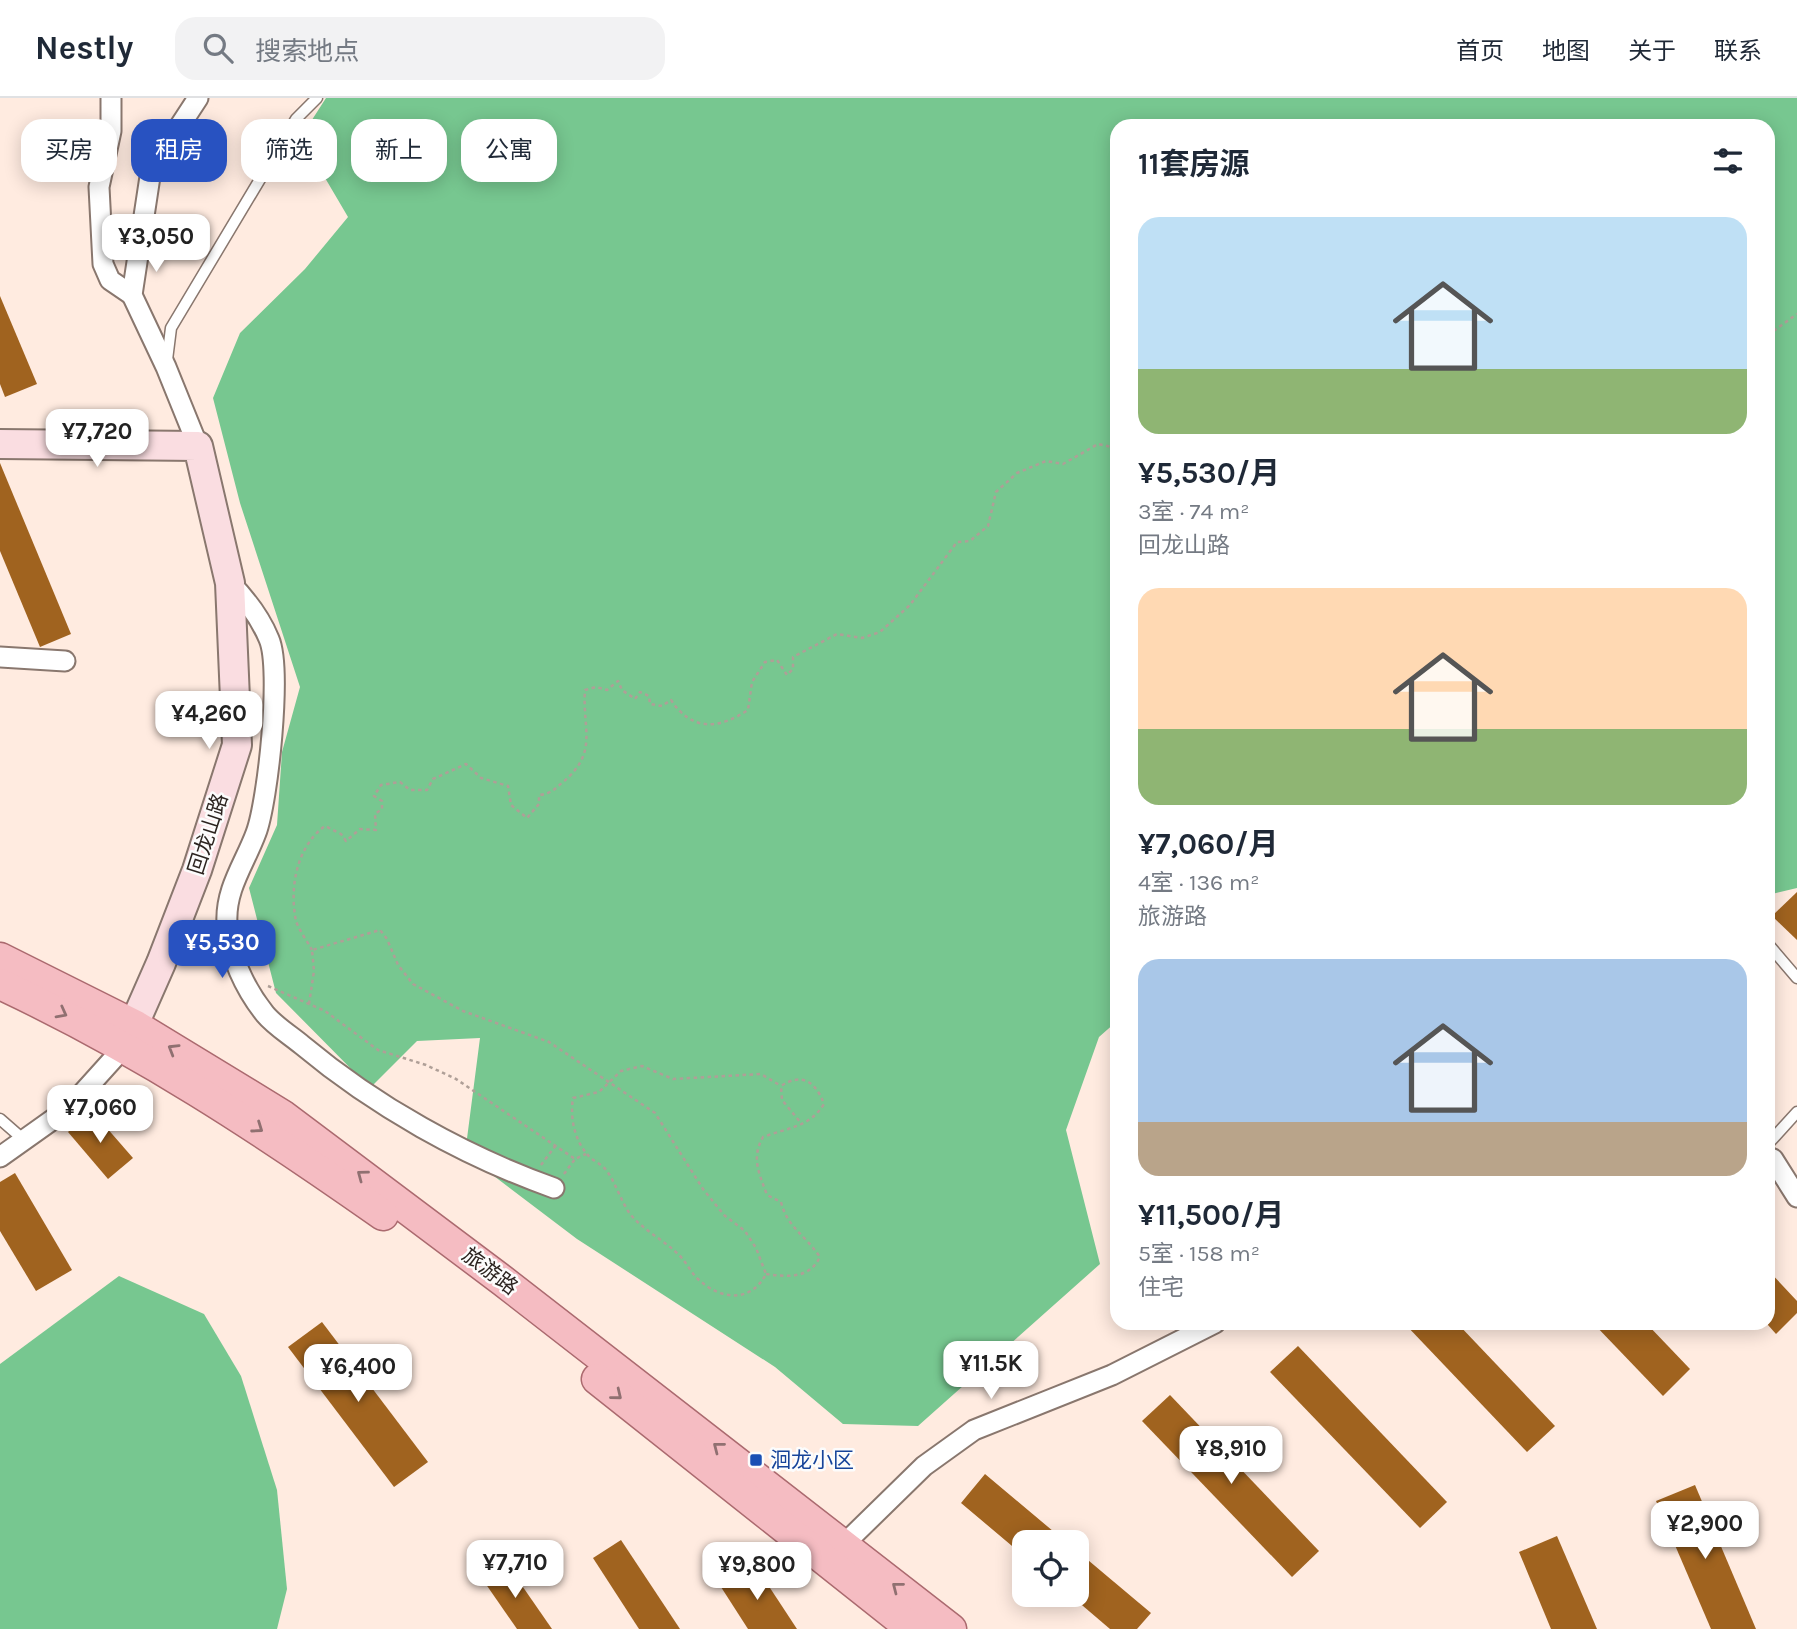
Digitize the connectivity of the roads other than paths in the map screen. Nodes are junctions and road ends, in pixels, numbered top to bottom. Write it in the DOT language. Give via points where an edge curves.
graph roads {
  1 [pos="111,98"];
  2 [pos="198,98"];
  3 [pos="317,98"];
  4 [pos="132,295"];
  5 [pos="166,367"];
  6 [pos="0,443"];
  7 [pos="198,446"];
  8 [pos="230,583"];
  9 [pos="0,657"];
  10 [pos="65,661"];
  11 [pos="1775,952"];
  12 [pos="0,958"];
  13 [pos="1797,978"];
  14 [pos="0,984"];
  15 [pos="130,1037"];
  16 [pos="1797,1112"];
  17 [pos="0,1119"];
  18 [pos="1775,1136"];
  19 [pos="24,1140"];
  20 [pos="0,1157"];
  21 [pos="1775,1162"];
  22 [pos="554,1188"];
  23 [pos="1797,1197"];
  24 [pos="1201,1330"];
  25 [pos="835,1554"];
  26 [pos="912,1629"];
  27 [pos="951,1629"];
  1 -- 4 [label="street" via="111,131 99,187 103,264 110,280"];
  2 -- 4 [label="street" via="151,170"];
  3 -- 5 [label="lane" via="296,119 171,328"];
  4 -- 5 [label="street"];
  5 -- 7 [label="street"];
  6 -- 7 [label="street"];
  7 -- 8 [label="street, 回龙山路"];
  8 -- 15 [label="street, 回龙山路" via="237,745 197,870"];
  8 -- 22 [label="street" via="249,602 270,641 273,682 268,770 257,832 234,878 227,921 233,957 266,1015 338,1075 507,1171"];
  9 -- 10 [label="street"];
  11 -- 13 [label="lane"];
  12 -- 15 [label="main road, 旅游路"];
  14 -- 15 [label="main road, 旅游路, one-way"];
  15 -- 19 [label="street" via="69,1108"];
  15 -- 25 [label="main road, 旅游路" via="282,1115 503,1281"];
  16 -- 18 [label="lane"];
  17 -- 19 [label="lane"];
  19 -- 20 [label="street"];
  21 -- 23 [label="street"];
  24 -- 25 [label="street" via="1112,1375 974,1430 924,1466"];
  25 -- 26 [label="main road, 旅游路"];
  27 -- 25 [label="main road, 旅游路, one-way"];
}
